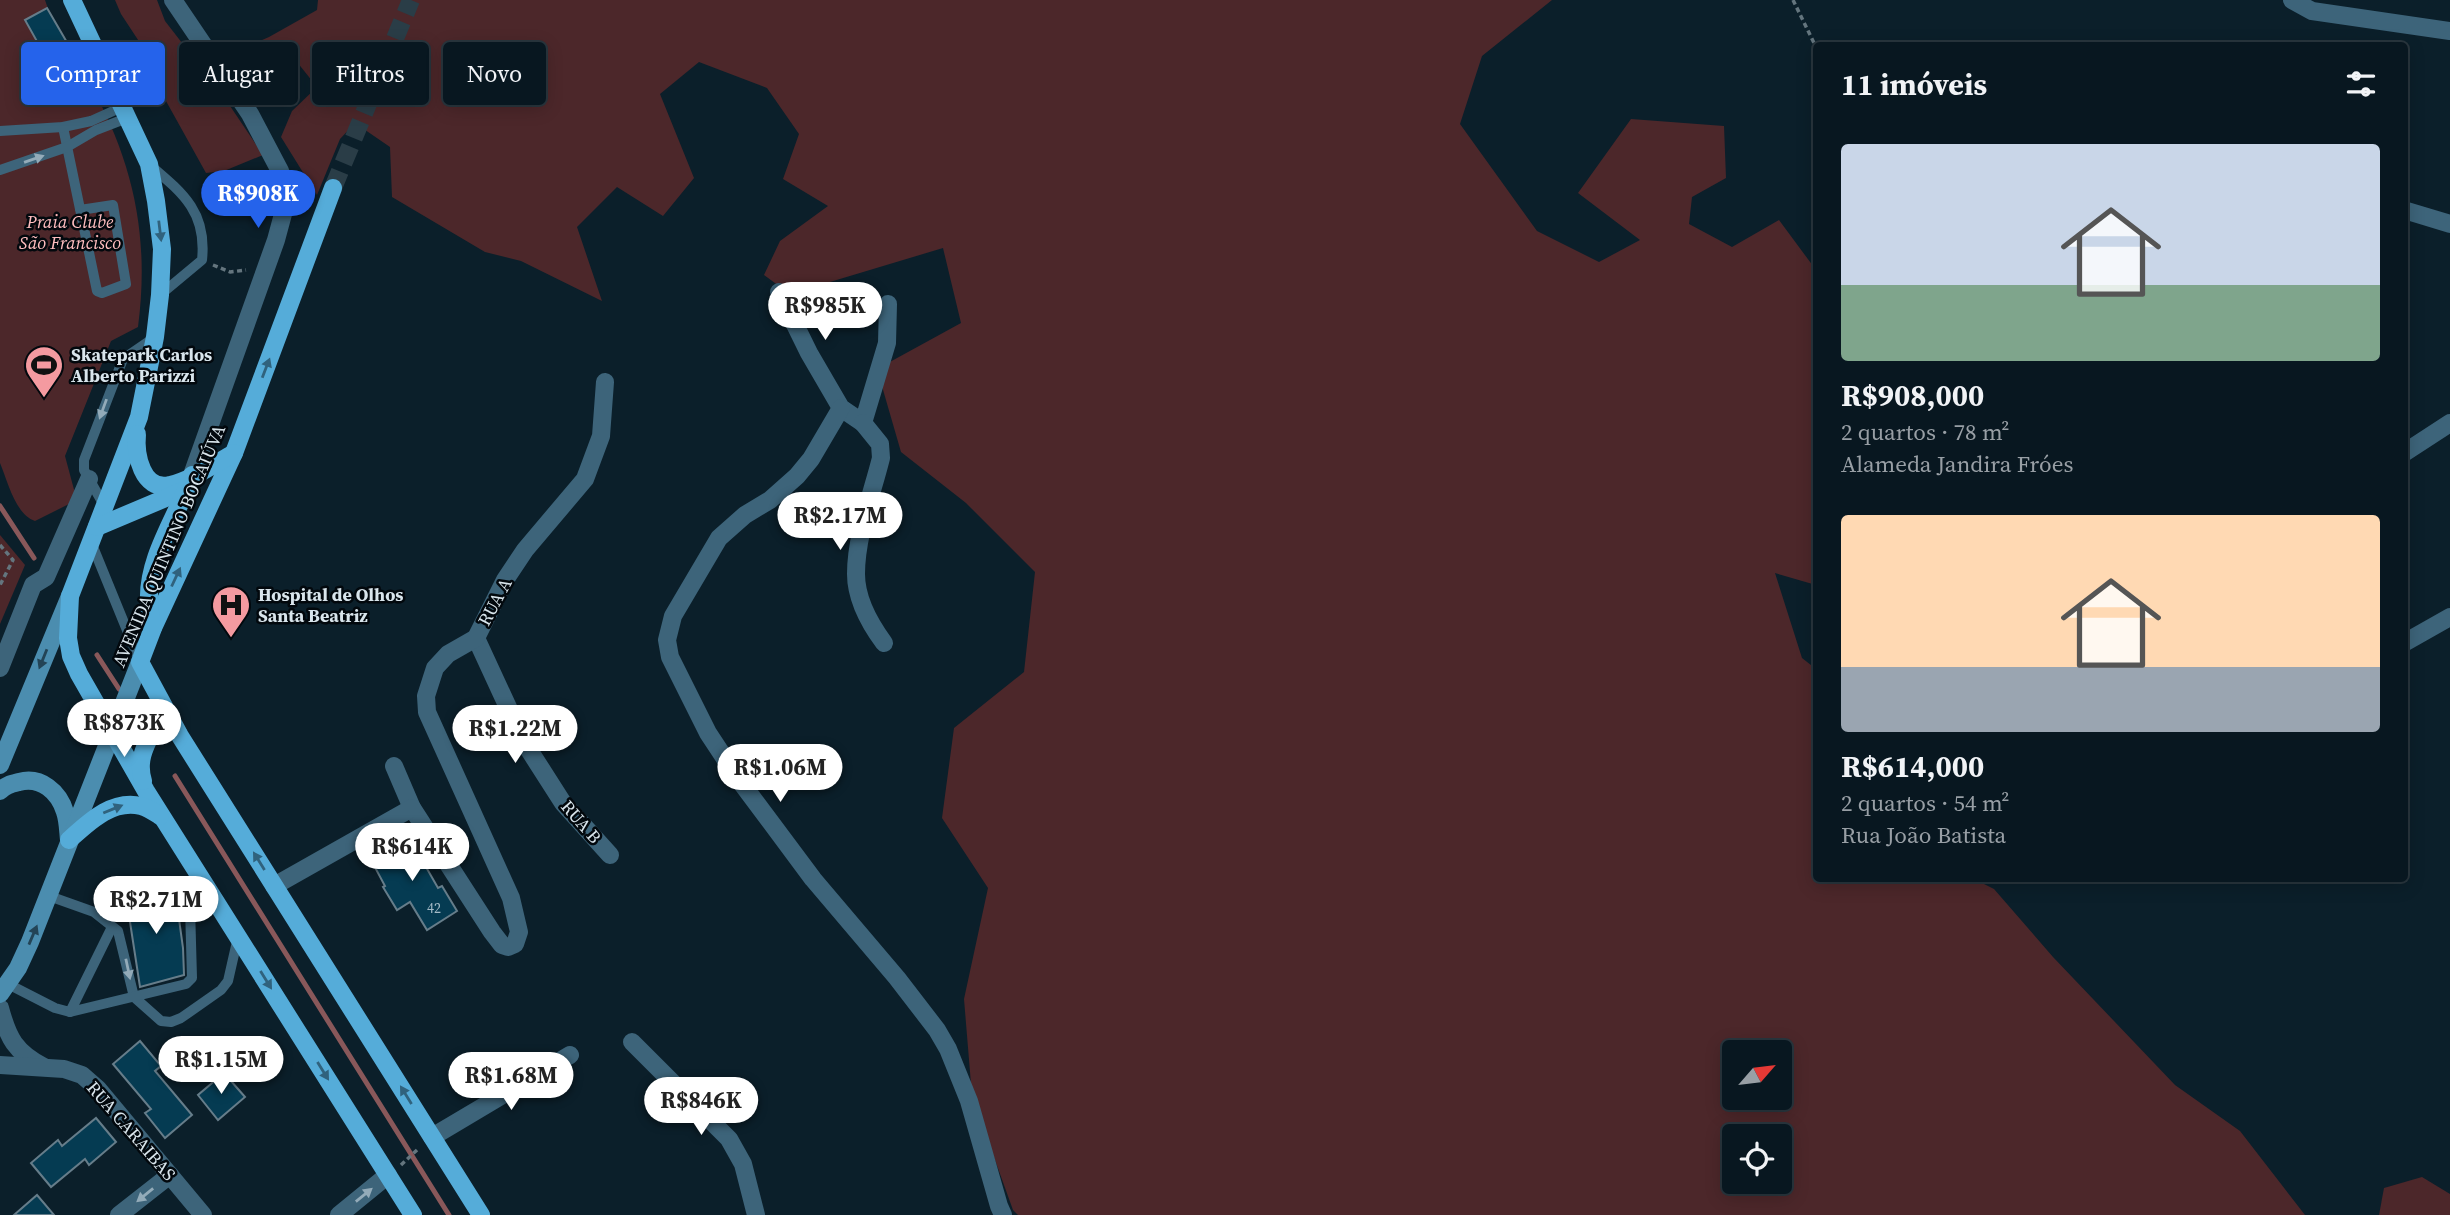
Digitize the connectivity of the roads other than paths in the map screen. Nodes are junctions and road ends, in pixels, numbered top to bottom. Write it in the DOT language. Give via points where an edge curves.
graph roads {
  1 [pos="72,0"];
  2 [pos="173,0"];
  3 [pos="2292,0"];
  4 [pos="2450,31"];
  5 [pos="124,112"];
  6 [pos="63,127"];
  7 [pos="0,131"];
  8 [pos="67,147"];
  9 [pos="149,164"];
  10 [pos="0,170"];
  11 [pos="333,188"];
  12 [pos="80,209"];
  13 [pos="2408,211"];
  14 [pos="2450,225"];
  15 [pos="779,292"];
  16 [pos="160,295"];
  17 [pos="888,304"];
  18 [pos="155,337"];
  19 [pos="605,382"];
  20 [pos="841,408"];
  21 [pos="139,417"];
  22 [pos="863,423"];
  23 [pos="2450,423"];
  24 [pos="2408,450"];
  25 [pos="234,453"];
  26 [pos="89,479"];
  27 [pos="190,482"];
  28 [pos="105,507"];
  29 [pos="94,534"];
  30 [pos="70,596"];
  31 [pos="2450,617"];
  32 [pos="153,628"];
  33 [pos="476,638"];
  34 [pos="2408,641"];
  35 [pos="884,643"];
  36 [pos="140,662"];
  37 [pos="0,667"];
  38 [pos="113,735"];
  39 [pos="180,736"];
  40 [pos="0,765"];
  41 [pos="394,766"];
  42 [pos="0,791"];
  43 [pos="146,791"];
  44 [pos="412,808"];
  45 [pos="163,817"];
  46 [pos="69,840"];
  47 [pos="610,855"];
  48 [pos="274,886"];
  49 [pos="209,890"];
  50 [pos="49,896"];
  51 [pos="112,926"];
  52 [pos="238,936"];
  53 [pos="4,989"];
  54 [pos="134,997"];
  55 [pos="0,1008"];
  56 [pos="70,1012"];
  57 [pos="632,1042"];
  58 [pos="570,1055"];
  59 [pos="0,1065"];
  60 [pos="47,1069"];
  61 [pos="432,1138"];
  62 [pos="170,1175"];
  63 [pos="388,1175"];
  64 [pos="120,1215"];
  65 [pos="203,1215"];
  66 [pos="339,1215"];
  67 [pos="413,1215"];
  68 [pos="481,1215"];
  69 [pos="756,1215"];
  70 [pos="1003,1215"];
  1 -- 5 [label="main road"];
  2 -- 27 [label="street" via="250,114 287,189 265,269"];
  3 -- 4 [label="street" via="2312,11"];
  5 -- 6 [label="lane"];
  5 -- 8 [label="lane"];
  5 -- 9 [label="main road"];
  6 -- 7 [label="lane"];
  6 -- 8 [label="lane"];
  10 -- 8 [label="lane, one-way"];
  8 -- 12 [label="lane"];
  9 -- 16 [label="main road, one-way" via="162,249"];
  9 -- 16 [label="lane" via="184,194 203,244 202,260"];
  25 -- 11 [label="main road, AVENIDA QUINTINO BOCAIÚVA, one-way"];
  12 -- 12 [label="lane" via="113,205 126,284 97,291"];
  13 -- 14 [label="street"];
  15 -- 20 [label="street"];
  16 -- 18 [label="main road"];
  17 -- 22 [label="street" via="887,343"];
  18 -- 21 [label="main road"];
  18 -- 26 [label="lane, one-way" via="123,359 118,369 83,460"];
  19 -- 33 [label="street, RUA A" via="601,436 585,479 525,550"];
  20 -- 22 [label="street"];
  20 -- 70 [label="street" via="796,476 719,538 673,616 667,640 670,657 708,733 737,777 948,1049 969,1101"];
  21 -- 27 [label="main road" via="138,459 145,475 156,484"];
  21 -- 28 [label="main road"];
  22 -- 35 [label="street" via="882,451 856,575 862,604"];
  23 -- 24 [label="street"];
  25 -- 27 [label="main road"];
  32 -- 25 [label="main road, AVENIDA QUINTINO BOCAIÚVA, one-way"];
  26 -- 28 [label="lane"];
  26 -- 37 [label="street" via="46,577 33,585"];
  27 -- 29 [label="main road"];
  27 -- 32 [label="main road" via="156,559 148,601"];
  28 -- 29 [label="main road"];
  29 -- 30 [label="main road"];
  29 -- 36 [label="lane"];
  30 -- 38 [label="main road" via="71,656"];
  30 -- 40 [label="main road, one-way"];
  31 -- 34 [label="street"];
  32 -- 36 [label="main road, AVENIDA QUINTINO BOCAIÚVA"];
  33 -- 44 [label="street, RUA A" via="448,654 435,668 426,695 428,712 512,898 518,921 515,944 502,945 492,932"];
  33 -- 47 [label="street, RUA B" via="524,742 563,803"];
  36 -- 38 [label="main road, AVENIDA QUINTINO BOCAIÚVA"];
  36 -- 39 [label="main road"];
  38 -- 43 [label="main road"];
  38 -- 46 [label="main road, AVENIDA QUINTINO BOCAIÚVA"];
  39 -- 43 [label="main road" via="170,724 156,724 140,758"];
  48 -- 39 [label="main road, one-way"];
  41 -- 44 [label="street"];
  42 -- 46 [label="main road" via="24,780 39,781 54,792 65,812"];
  43 -- 45 [label="main road"];
  44 -- 48 [label="street"];
  46 -- 45 [label="main road, one-way" via="89,822 121,805 142,806"];
  45 -- 49 [label="main road"];
  46 -- 50 [label="main road, AVENIDA QUINTINO BOCAIÚVA"];
  61 -- 48 [label="main road, one-way"];
  49 -- 52 [label="main road"];
  49 -- 54 [label="lane" via="192,903 190,911 191,980"];
  50 -- 51 [label="lane" via="94,912"];
  53 -- 50 [label="main road, AVENIDA QUINTINO BOCAIÚVA, one-way"];
  51 -- 54 [label="lane, one-way" via="121,938"];
  51 -- 56 [label="lane"];
  52 -- 54 [label="lane" via="228,981 181,1018 162,1021"];
  52 -- 63 [label="main road, one-way"];
  53 -- 56 [label="lane"];
  54 -- 56 [label="lane"];
  55 -- 60 [label="street, RUA CARAIBAS" via="13,1044 26,1058"];
  57 -- 69 [label="street" via="729,1139 743,1164"];
  58 -- 61 [label="street"];
  59 -- 60 [label="street, RUA CARAIBAS"];
  60 -- 62 [label="street, RUA CARAIBAS" via="82,1074"];
  61 -- 68 [label="main road"];
  62 -- 64 [label="street, one-way"];
  62 -- 65 [label="street, RUA CARAIBAS"];
  66 -- 63 [label="street, one-way"];
  63 -- 67 [label="main road"];
}
